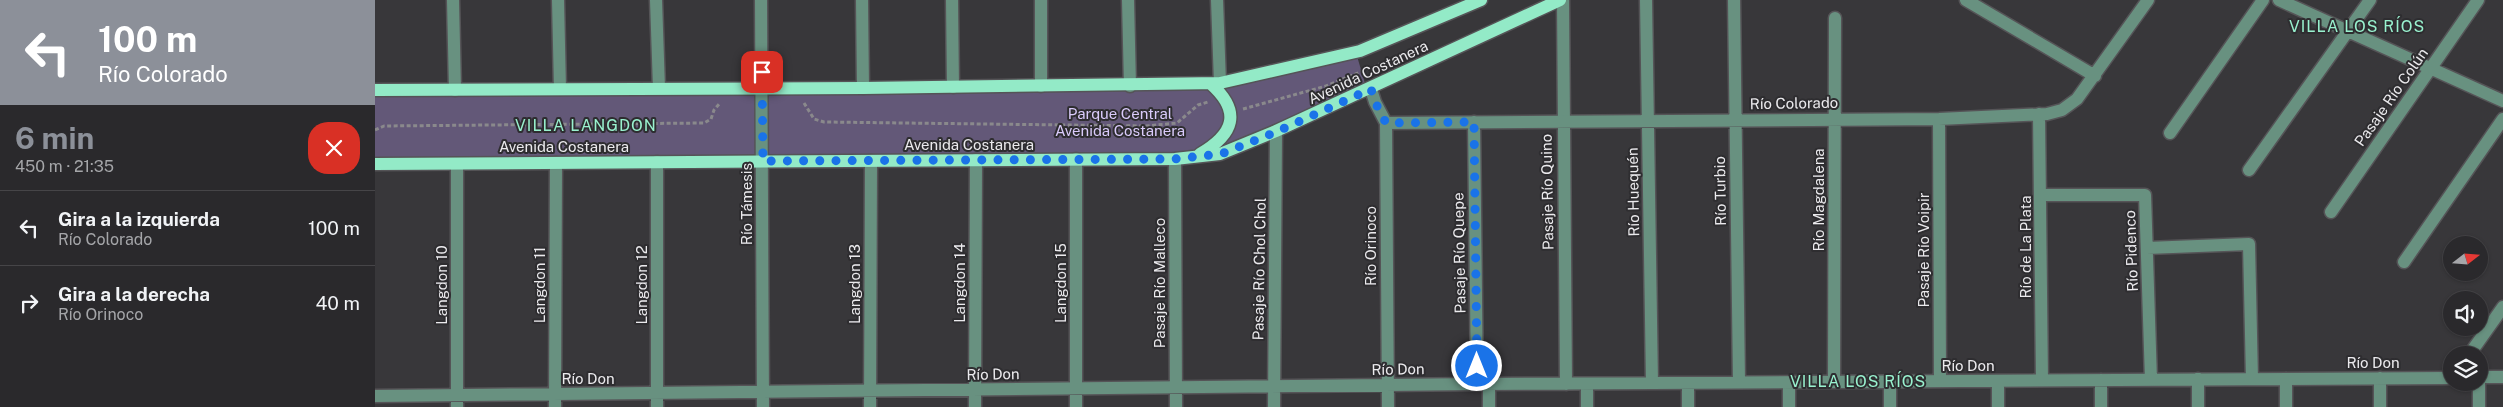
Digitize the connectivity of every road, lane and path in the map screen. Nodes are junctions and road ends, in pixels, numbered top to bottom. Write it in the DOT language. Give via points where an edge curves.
graph roads {
  1 [pos="453,0"];
  2 [pos="558,0"];
  3 [pos="656,0"];
  4 [pos="761,0"];
  5 [pos="862,0"];
  6 [pos="952,0"];
  7 [pos="1041,0"];
  8 [pos="1128,0"];
  9 [pos="1217,0"];
  10 [pos="1481,0"];
  11 [pos="1562,0"];
  12 [pos="1646,0"];
  13 [pos="1734,0"];
  14 [pos="1966,0"];
  15 [pos="2148,0"];
  16 [pos="2263,0"];
  17 [pos="2279,0"];
  18 [pos="2370,0"];
  19 [pos="2478,0"];
  20 [pos="1835,18"];
  21 [pos="2349,30"];
  22 [pos="1418,48"];
  23 [pos="2431,68"];
  24 [pos="2095,76"];
  25 [pos="1215,83"];
  26 [pos="1041,86"];
  27 [pos="1130,86"];
  28 [pos="762,87"];
  29 [pos="953,87"];
  30 [pos="659,88"];
  31 [pos="863,88"];
  32 [pos="560,89"];
  33 [pos="1371,89"];
  34 [pos="375,90"];
  35 [pos="455,90"];
  36 [pos="795,101"];
  37 [pos="2503,101"];
  38 [pos="729,103"];
  39 [pos="1231,113"];
  40 [pos="2039,114"];
  41 [pos="1835,118"];
  42 [pos="1736,119"];
  43 [pos="1939,119"];
  44 [pos="1563,120"];
  45 [pos="1648,120"];
  46 [pos="2503,120"];
  47 [pos="1474,122"];
  48 [pos="1386,123"];
  49 [pos="375,130"];
  50 [pos="1276,132"];
  51 [pos="2169,133"];
  52 [pos="1195,156"];
  53 [pos="1076,159"];
  54 [pos="1175,159"];
  55 [pos="976,160"];
  56 [pos="763,161"];
  57 [pos="871,161"];
  58 [pos="657,162"];
  59 [pos="556,163"];
  60 [pos="375,164"];
  61 [pos="457,164"];
  62 [pos="2249,170"];
  63 [pos="2041,195"];
  64 [pos="2331,212"];
  65 [pos="2147,248"];
  66 [pos="2403,262"];
  67 [pos="2503,307"];
  68 [pos="2475,346"];
  69 [pos="2503,377"];
  70 [pos="2380,378"];
  71 [pos="2443,378"];
  72 [pos="2488,378"];
  73 [pos="2198,379"];
  74 [pos="2251,379"];
  75 [pos="2286,379"];
  76 [pos="2043,380"];
  77 [pos="2101,380"];
  78 [pos="2151,380"];
  79 [pos="1940,381"];
  80 [pos="1998,381"];
  81 [pos="1739,382"];
  82 [pos="1789,382"];
  83 [pos="1834,382"];
  84 [pos="1890,382"];
  85 [pos="1652,383"];
  86 [pos="1688,383"];
  87 [pos="1483,384"];
  88 [pos="1565,384"];
  89 [pos="1587,384"];
  90 [pos="1388,386"];
  91 [pos="1274,387"];
  92 [pos="1176,388"];
  93 [pos="1076,389"];
  94 [pos="975,391"];
  95 [pos="2479,391"];
  96 [pos="870,392"];
  97 [pos="763,393"];
  98 [pos="375,396"];
  99 [pos="457,401"];
  100 [pos="555,401"];
  101 [pos="657,401"];
  102 [pos="763,407"];
  103 [pos="870,407"];
  104 [pos="975,407"];
  105 [pos="1076,407"];
  106 [pos="1176,407"];
  107 [pos="1274,407"];
  108 [pos="1388,407"];
  109 [pos="1489,407"];
  110 [pos="1587,407"];
  111 [pos="1689,407"];
  112 [pos="1789,407"];
  113 [pos="1890,407"];
  114 [pos="1998,407"];
  115 [pos="2101,407"];
  116 [pos="2199,407"];
  117 [pos="2286,407"];
  118 [pos="2380,407"];
  119 [pos="2479,407"];
  1 -- 35 [label="street"];
  2 -- 32 [label="street"];
  3 -- 30 [label="street"];
  4 -- 28 [label="street, Río Támesis"];
  5 -- 31 [label="street"];
  6 -- 29 [label="street"];
  7 -- 26 [label="street"];
  8 -- 27 [label="street"];
  9 -- 25 [label="street"];
  10 -- 25 [label="main road, Avenida Costanera" via="1360,52"];
  11 -- 33 [label="main road, Avenida Costanera"];
  11 -- 44 [label="street, Pasaje Río Quino"];
  12 -- 45 [label="street, Río Huequén"];
  13 -- 42 [label="street, Río Turbio"];
  14 -- 24 [label="street"];
  15 -- 24 [label="street, Río Colorado"];
  16 -- 51 [label="street"];
  17 -- 21 [label="street"];
  18 -- 21 [label="street"];
  19 -- 23 [label="street, Pasaje Río Colún"];
  20 -- 41 [label="street, Río Magdalena"];
  21 -- 23 [label="street"];
  21 -- 62 [label="street"];
  22 -- 39 [label="path" via="1326,86"];
  23 -- 37 [label="street"];
  23 -- 64 [label="street, Pasaje Río Colún"];
  24 -- 40 [label="street, Río Colorado" via="2070,105 2055,112"];
  25 -- 27 [label="main road, Avenida Costanera"];
  25 -- 39 [label="main road"];
  26 -- 27 [label="main road, Avenida Costanera"];
  26 -- 29 [label="main road, Avenida Costanera"];
  28 -- 30 [label="main road, Avenida Costanera"];
  28 -- 31 [label="main road, Avenida Costanera"];
  28 -- 56 [label="street, Río Támesis"];
  29 -- 31 [label="main road, Avenida Costanera"];
  30 -- 32 [label="main road, Avenida Costanera"];
  32 -- 35 [label="main road, Avenida Costanera"];
  33 -- 48 [label="street, Río Orinoco"];
  33 -- 50 [label="main road, Avenida Costanera"];
  34 -- 35 [label="main road, Avenida Costanera"];
  36 -- 39 [label="path" via="804,103 814,119 833,122 1170,125 1206,101"];
  38 -- 49 [label="path" via="720,103 711,119 704,123 384,126"];
  39 -- 52 [label="main road" via="1225,134 1215,145"];
  40 -- 43 [label="street, Río Colorado"];
  40 -- 63 [label="street, Río de La Plata"];
  41 -- 42 [label="street, Río Colorado"];
  41 -- 43 [label="street, Río Colorado"];
  41 -- 83 [label="street, Río Magdalena"];
  42 -- 45 [label="street, Río Colorado"];
  42 -- 81 [label="street, Río Turbio"];
  43 -- 79 [label="street, Pasaje Río Voipir"];
  44 -- 45 [label="street, Río Colorado"];
  44 -- 47 [label="street, Río Colorado"];
  44 -- 88 [label="street, Pasaje Río Quino"];
  45 -- 85 [label="street, Río Huequén"];
  46 -- 66 [label="street"];
  47 -- 48 [label="street, Río Colorado"];
  47 -- 87 [label="street, Pasaje Río Quepe"];
  48 -- 90 [label="street, Río Orinoco"];
  50 -- 52 [label="main road, Avenida Costanera" via="1221,154"];
  50 -- 91 [label="street, Pasaje Río Chol Chol"];
  52 -- 54 [label="main road, Avenida Costanera"];
  53 -- 54 [label="main road, Avenida Costanera"];
  53 -- 55 [label="main road, Avenida Costanera"];
  53 -- 93 [label="street, Langdon 15"];
  54 -- 92 [label="street, Pasaje Río Malleco"];
  55 -- 57 [label="main road, Avenida Costanera"];
  55 -- 94 [label="street, Langdon 14"];
  56 -- 57 [label="main road, Avenida Costanera"];
  56 -- 58 [label="main road, Avenida Costanera"];
  56 -- 97 [label="street, Río Támesis"];
  57 -- 96 [label="street, Langdon 13"];
  58 -- 59 [label="main road, Avenida Costanera"];
  58 -- 101 [label="street, Langdon 12"];
  59 -- 61 [label="main road, Avenida Costanera"];
  59 -- 100 [label="street, Langdon 11"];
  60 -- 61 [label="main road, Avenida Costanera"];
  61 -- 99 [label="street, Langdon 10"];
  63 -- 65 [label="street, Río Pidenco" via="2145,195"];
  63 -- 76 [label="street, Río de La Plata"];
  65 -- 74 [label="street" via="2249,244"];
  65 -- 78 [label="street, Río Pidenco"];
  67 -- 68 [label="street"];
  69 -- 72 [label="street"];
  70 -- 71 [label="street, Río Don"];
  70 -- 75 [label="street, Río Don"];
  70 -- 118 [label="street"];
  73 -- 74 [label="street, Río Don"];
  73 -- 78 [label="street, Río Don"];
  73 -- 116 [label="street"];
  74 -- 75 [label="street, Río Don"];
  75 -- 117 [label="street"];
  76 -- 77 [label="street, Río Don"];
  76 -- 80 [label="street, Río Don"];
  77 -- 78 [label="street, Río Don"];
  77 -- 115 [label="street"];
  79 -- 80 [label="street, Río Don"];
  79 -- 84 [label="street, Río Don"];
  80 -- 114 [label="street"];
  81 -- 82 [label="street, Río Don"];
  81 -- 86 [label="street, Río Don"];
  82 -- 83 [label="street, Río Don"];
  82 -- 112 [label="street"];
  83 -- 84 [label="street, Río Don"];
  84 -- 113 [label="street"];
  85 -- 86 [label="street, Río Don"];
  85 -- 89 [label="street, Río Don"];
  86 -- 111 [label="street"];
  87 -- 88 [label="street, Río Don"];
  87 -- 90 [label="street, Río Don"];
  87 -- 109 [label="street, Pasaje Río Quepe"];
  88 -- 89 [label="street, Río Don"];
  89 -- 110 [label="street"];
  90 -- 91 [label="street, Río Don"];
  90 -- 108 [label="street, Río Orinoco"];
  91 -- 92 [label="street, Río Don"];
  91 -- 107 [label="street, Pasaje Río Chol Chol"];
  92 -- 93 [label="street, Río Don"];
  92 -- 106 [label="street, Pasaje Río Malleco"];
  93 -- 94 [label="street, Río Don"];
  93 -- 105 [label="street, Langdon 15"];
  94 -- 96 [label="street, Río Don"];
  94 -- 104 [label="street, Langdon 14"];
  95 -- 119 [label="street"];
  96 -- 97 [label="street, Río Don"];
  96 -- 103 [label="street, Langdon 13"];
  97 -- 101 [label="street, Río Don"];
  97 -- 102 [label="street, Río Támesis"];
  98 -- 99 [label="street, Río Don"];
  99 -- 100 [label="street, Río Don"];
  100 -- 101 [label="street, Río Don"];
}
